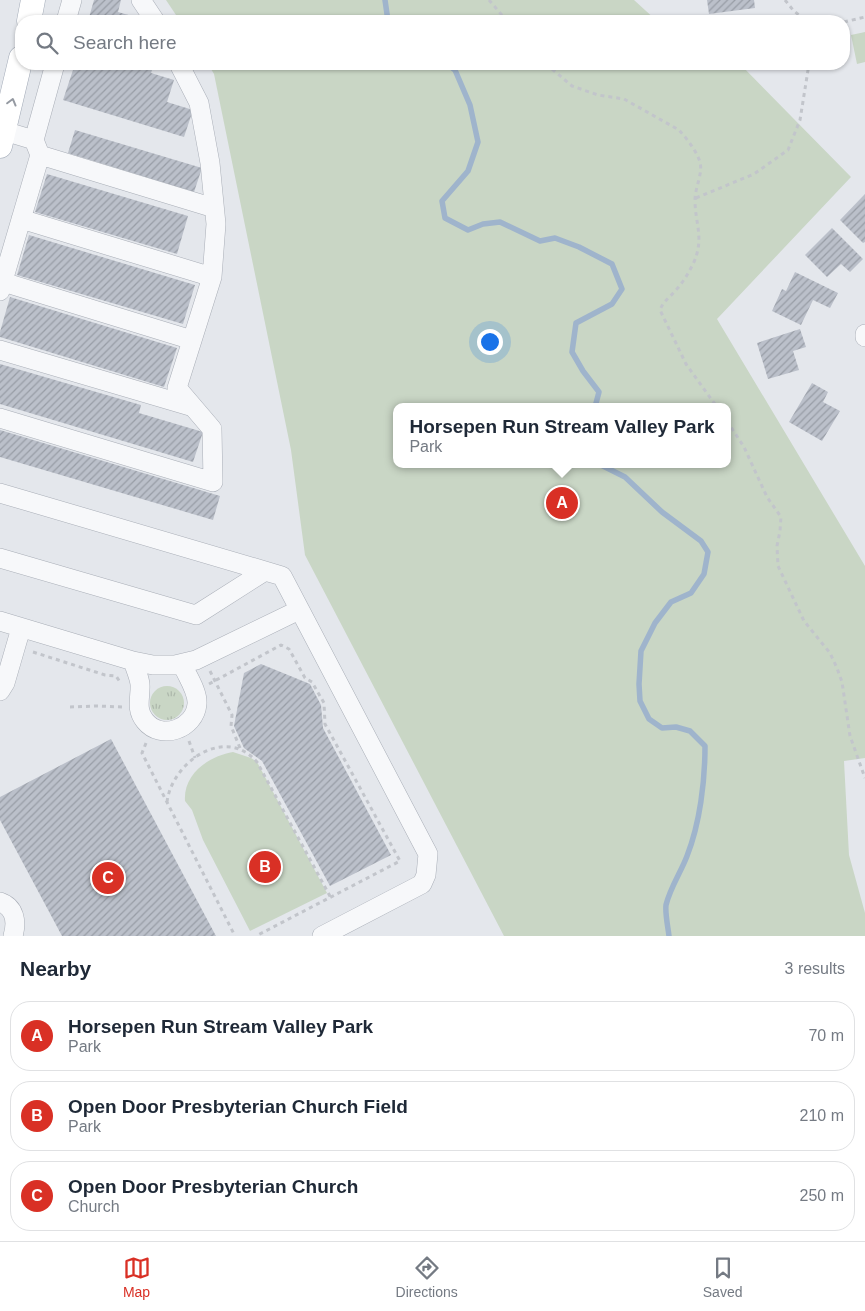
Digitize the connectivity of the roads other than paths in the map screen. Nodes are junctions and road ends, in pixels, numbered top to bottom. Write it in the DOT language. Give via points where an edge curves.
graph roads {
  1 [pos="33,0"];
  2 [pos="72,0"];
  3 [pos="141,0"];
  4 [pos="30,15"];
  5 [pos="68,15"];
  6 [pos="150,15"];
  7 [pos="18,70"];
  8 [pos="54,70"];
  9 [pos="182,70"];
  10 [pos="2,138"];
  11 [pos="37,147"];
  12 [pos="214,208"];
  13 [pos="21,219"];
  14 [pos="212,277"];
  15 [pos="1,287"];
  16 [pos="192,340"];
  17 [pos="0,350"];
  18 [pos="193,407"];
  19 [pos="0,418"];
  20 [pos="0,493"];
  21 [pos="0,558"];
  22 [pos="265,571"];
  23 [pos="299,610"];
  24 [pos="0,621"];
  25 [pos="21,628"];
  26 [pos="133,661"];
  27 [pos="182,664"];
  28 [pos="0,692"];
  29 [pos="0,902"];
  30 [pos="14,936"];
  31 [pos="322,936"];
  1 -- 4 [label="main road"];
  2 -- 5 [label="lane"];
  3 -- 6 [label="lane"];
  10 -- 7 [label="main road, one-way"];
  8 -- 11 [label="lane"];
  9 -- 12 [label="lane" via="199,103"];
  10 -- 11 [label="lane"];
  11 -- 12 [label="lane"];
  11 -- 13 [label="lane"];
  12 -- 14 [label="lane"];
  13 -- 14 [label="lane"];
  13 -- 15 [label="lane"];
  14 -- 16 [label="lane"];
  15 -- 16 [label="lane"];
  16 -- 18 [label="lane" via="177,388"];
  17 -- 18 [label="lane"];
  18 -- 19 [label="lane" via="212,429 212,482"];
  20 -- 22 [label="lane"];
  21 -- 22 [label="lane" via="196,615"];
  22 -- 23 [label="lane" via="282,576"];
  23 -- 27 [label="lane"];
  23 -- 31 [label="lane" via="428,854 422,884"];
  24 -- 25 [label="lane"];
  25 -- 26 [label="lane"];
  25 -- 28 [label="lane"];
  26 -- 27 [label="lane" via="153,665"];
  26 -- 27 [label="lane" via="140,684 139,712 151,727 169,731 189,722 197,704"];
  29 -- 30 [label="lane" via="12,911 16,926"];
}
